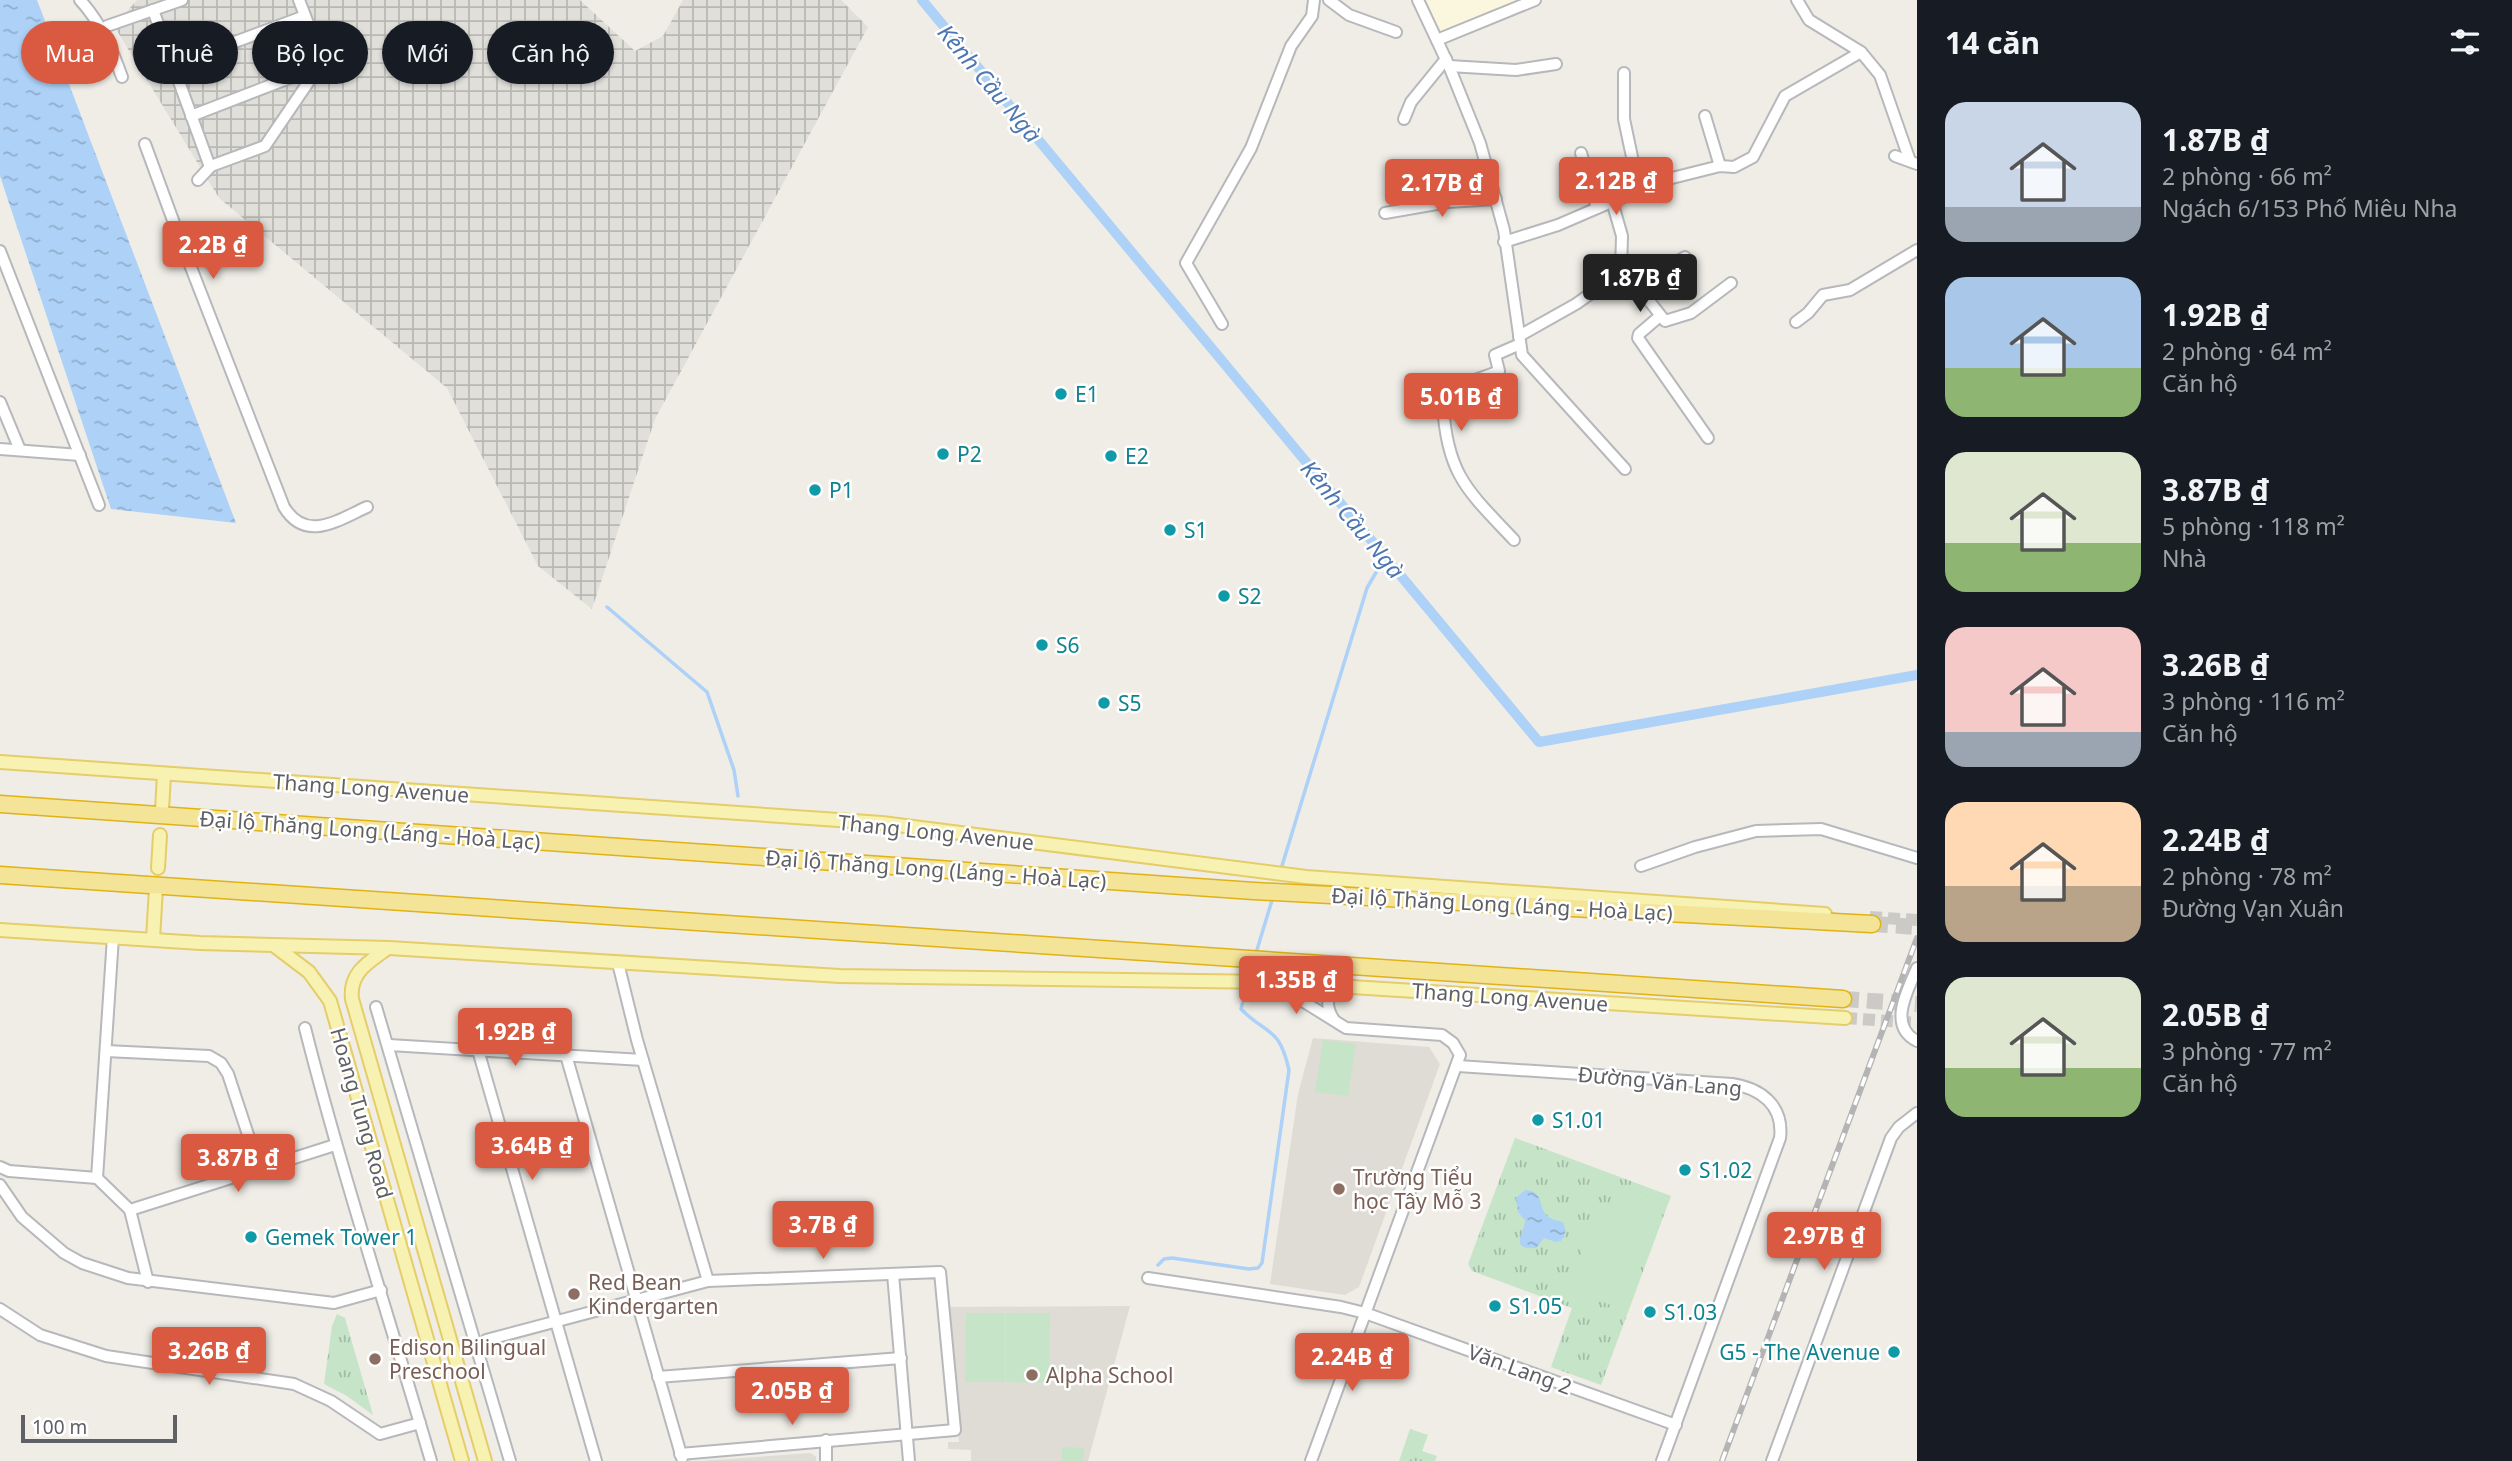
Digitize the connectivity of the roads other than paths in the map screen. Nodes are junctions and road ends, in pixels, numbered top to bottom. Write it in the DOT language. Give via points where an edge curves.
graph roads {
  1 [pos="82,0"];
  2 [pos="182,0"];
  3 [pos="299,0"];
  4 [pos="1314,0"];
  5 [pos="1329,0"];
  6 [pos="1418,0"];
  7 [pos="1535,0"];
  8 [pos="1797,0"];
  9 [pos="153,10"];
  10 [pos="305,16"];
  11 [pos="157,21"];
  12 [pos="307,21"];
  13 [pos="119,22"];
  14 [pos="1396,32"];
  15 [pos="1437,40"];
  16 [pos="238,41"];
  17 [pos="1861,52"];
  18 [pos="1447,63"];
  19 [pos="1556,64"];
  20 [pos="1624,73"];
  21 [pos="122,77"];
  22 [pos="180,84"];
  23 [pos="274,84"];
  24 [pos="307,84"];
  25 [pos="191,116"];
  26 [pos="1705,116"];
  27 [pos="1404,119"];
  28 [pos="145,144"];
  29 [pos="1581,153"];
  30 [pos="1895,156"];
  31 [pos="1913,162"];
  32 [pos="1720,166"];
  33 [pos="210,167"];
  34 [pos="198,180"];
  35 [pos="1639,190"];
  36 [pos="1496,199"];
  37 [pos="1612,201"];
  38 [pos="1597,208"];
  39 [pos="1385,213"];
  40 [pos="1504,242"];
  41 [pos="1917,250"];
  42 [pos="0,251"];
  43 [pos="1685,257"];
  44 [pos="2,266"];
  45 [pos="1731,283"];
  46 [pos="1600,287"];
  47 [pos="1639,288"];
  48 [pos="1661,316"];
  49 [pos="1796,322"];
  50 [pos="1222,324"];
  51 [pos="1519,340"];
  52 [pos="0,402"];
  53 [pos="1708,438"];
  54 [pos="0,449"];
  55 [pos="20,450"];
  56 [pos="80,454"];
  57 [pos="1625,469"];
  58 [pos="99,505"];
  59 [pos="368,507"];
  60 [pos="1514,540"];
  61 [pos="0,762"];
  62 [pos="164,774"];
  63 [pos="0,804"];
  64 [pos="162,810"];
  65 [pos="160,835"];
  66 [pos="1917,858"];
  67 [pos="1641,866"];
  68 [pos="158,867"];
  69 [pos="0,875"];
  70 [pos="156,888"];
  71 [pos="1871,921"];
  72 [pos="0,930"];
  73 [pos="113,937"];
  74 [pos="153,939"];
  75 [pos="275,946"];
  76 [pos="388,948"];
  77 [pos="618,963"];
  78 [pos="1917,968"];
  79 [pos="1270,982"];
  80 [pos="1334,986"];
  81 [pos="1843,999"];
  82 [pos="376,1007"];
  83 [pos="1845,1018"];
  84 [pos="1336,1023"];
  85 [pos="305,1028"];
  86 [pos="1917,1041"];
  87 [pos="389,1045"];
  88 [pos="478,1050"];
  89 [pos="106,1051"];
  90 [pos="566,1055"];
  91 [pos="643,1060"];
  92 [pos="1458,1066"];
  93 [pos="1917,1114"];
  94 [pos="335,1146"];
  95 [pos="0,1167"];
  96 [pos="260,1171"];
  97 [pos="97,1178"];
  98 [pos="0,1185"];
  99 [pos="130,1210"];
  100 [pos="894,1274"];
  101 [pos="1148,1278"];
  102 [pos="708,1281"];
  103 [pos="148,1282"];
  104 [pos="381,1290"];
  105 [pos="636,1300"];
  106 [pos="0,1309"];
  107 [pos="1365,1313"];
  108 [pos="555,1322"];
  109 [pos="486,1340"];
  110 [pos="901,1358"];
  111 [pos="658,1377"];
  112 [pos="419,1423"];
  113 [pos="1676,1425"];
  114 [pos="908,1434"];
  115 [pos="827,1440"];
  116 [pos="682,1458"];
  117 [pos="430,1461"];
  118 [pos="462,1461"];
  119 [pos="485,1461"];
  120 [pos="510,1461"];
  121 [pos="596,1461"];
  122 [pos="826,1461"];
  123 [pos="909,1461"];
  124 [pos="1311,1461"];
  125 [pos="1662,1461"];
  126 [pos="1772,1461"];
  1 -- 21 [label="street" via="108,41"];
  2 -- 9 [label="street"];
  3 -- 10 [label="street"];
  4 -- 50 [label="street" via="1312,16 1291,46 1251,148 1186,262"];
  5 -- 14 [label="street" via="1349,15"];
  6 -- 15 [label="street"];
  7 -- 15 [label="street"];
  8 -- 17 [label="street" via="1809,20"];
  9 -- 11 [label="street"];
  9 -- 13 [label="street"];
  10 -- 12 [label="street"];
  10 -- 16 [label="street"];
  15 -- 18 [label="street"];
  17 -- 31 [label="street" via="1880,75"];
  17 -- 32 [label="street" via="1785,96 1754,157 1734,167"];
  18 -- 19 [label="street" via="1516,70"];
  18 -- 27 [label="street" via="1411,102"];
  18 -- 36 [label="street" via="1480,143"];
  20 -- 35 [label="street" via="1624,119"];
  22 -- 25 [label="street"];
  23 -- 25 [label="street"];
  24 -- 33 [label="street" via="265,146"];
  25 -- 33 [label="street"];
  26 -- 32 [label="street"];
  28 -- 59 [label="street" via="284,507 304,526 326,526"];
  29 -- 38 [label="street"];
  30 -- 31 [label="street"];
  32 -- 35 [label="street"];
  33 -- 34 [label="street"];
  35 -- 37 [label="street"];
  36 -- 39 [label="street"];
  36 -- 40 [label="street"];
  37 -- 38 [label="street"];
  37 -- 47 [label="street" via="1622,236 1621,271"];
  38 -- 40 [label="street"];
  40 -- 51 [label="street"];
  41 -- 49 [label="street" via="1850,290 1823,295"];
  42 -- 44 [label="street"];
  43 -- 47 [label="street"];
  44 -- 56 [label="street"];
  45 -- 48 [label="street" via="1691,313 1665,321"];
  46 -- 51 [label="street"];
  47 -- 48 [label="street"];
  48 -- 53 [label="street" via="1638,338"];
  51 -- 57 [label="street" via="1522,355"];
  51 -- 60 [label="street" via="1495,355 1499,371 1450,391 1443,405 1455,469"];
  52 -- 55 [label="street"];
  54 -- 55 [label="street"];
  55 -- 56 [label="street"];
  56 -- 58 [label="street"];
  61 -- 62 [label="main road, Thang Long Avenue"];
  62 -- 64 [label="main road"];
  62 -- 71 [label="main road, Thang Long Avenue" via="896,825 1252,872"];
  63 -- 71 [label="highway, Đại lộ Thăng Long (Láng - Hoà Lạc)" via="1254,891"];
  65 -- 68 [label="main road"];
  66 -- 67 [label="street" via="1821,830 1756,831"];
  69 -- 81 [label="highway"];
  70 -- 74 [label="main road"];
  72 -- 73 [label="main road, Thang Long Avenue"];
  73 -- 74 [label="main road, Thang Long Avenue"];
  73 -- 89 [label="street"];
  74 -- 75 [label="main road, Thang Long Avenue"];
  75 -- 76 [label="main road, Thang Long Avenue"];
  75 -- 118 [label="main road, Hoang Tung Road" via="309,972 330,1001"];
  76 -- 77 [label="main road, Thang Long Avenue"];
  76 -- 119 [label="main road, Hoang Tung Road" via="356,974 352,999"];
  77 -- 79 [label="main road, Thang Long Avenue" via="840,976"];
  77 -- 91 [label="street"];
  78 -- 86 [label="street" via="1901,1010 1903,1028"];
  79 -- 80 [label="main road, Thang Long Avenue"];
  79 -- 84 [label="street"];
  80 -- 83 [label="main road, Thang Long Avenue"];
  80 -- 84 [label="street" via="1327,1002"];
  82 -- 87 [label="street"];
  84 -- 92 [label="street" via="1361,1030 1442,1035 1458,1050"];
  85 -- 94 [label="street"];
  87 -- 88 [label="street"];
  87 -- 120 [label="street"];
  88 -- 90 [label="street"];
  88 -- 108 [label="street"];
  89 -- 96 [label="street" via="209,1056 221,1063"];
  89 -- 97 [label="street"];
  90 -- 91 [label="street"];
  90 -- 105 [label="street"];
  91 -- 102 [label="street"];
  92 -- 107 [label="street"];
  92 -- 113 [label="street, Đường Văn Lang" via="1732,1084 1756,1090 1771,1104 1779,1119 1780,1138"];
  93 -- 126 [label="street" via="1891,1138"];
  94 -- 96 [label="street"];
  94 -- 104 [label="street"];
  95 -- 97 [label="street"];
  96 -- 99 [label="street"];
  97 -- 99 [label="street"];
  98 -- 103 [label="street" via="22,1217 64,1253 103,1271"];
  99 -- 103 [label="street"];
  100 -- 102 [label="street"];
  100 -- 110 [label="street"];
  100 -- 114 [label="street" via="940,1272 955,1430"];
  101 -- 107 [label="street, Văn Lang 2"];
  102 -- 105 [label="street"];
  103 -- 104 [label="street" via="334,1303"];
  104 -- 112 [label="street"];
  105 -- 108 [label="street"];
  105 -- 111 [label="street"];
  106 -- 112 [label="street" via="40,1335 97,1354 294,1384 331,1401 380,1434"];
  107 -- 113 [label="street, Văn Lang 2"];
  107 -- 124 [label="street"];
  108 -- 109 [label="street"];
  108 -- 121 [label="street"];
  110 -- 111 [label="street"];
  110 -- 114 [label="street"];
  111 -- 116 [label="street"];
  112 -- 117 [label="street"];
  113 -- 125 [label="street, Đường Văn Lang"];
  114 -- 115 [label="street"];
  114 -- 123 [label="street"];
  115 -- 116 [label="street"];
  115 -- 122 [label="street"];
}
